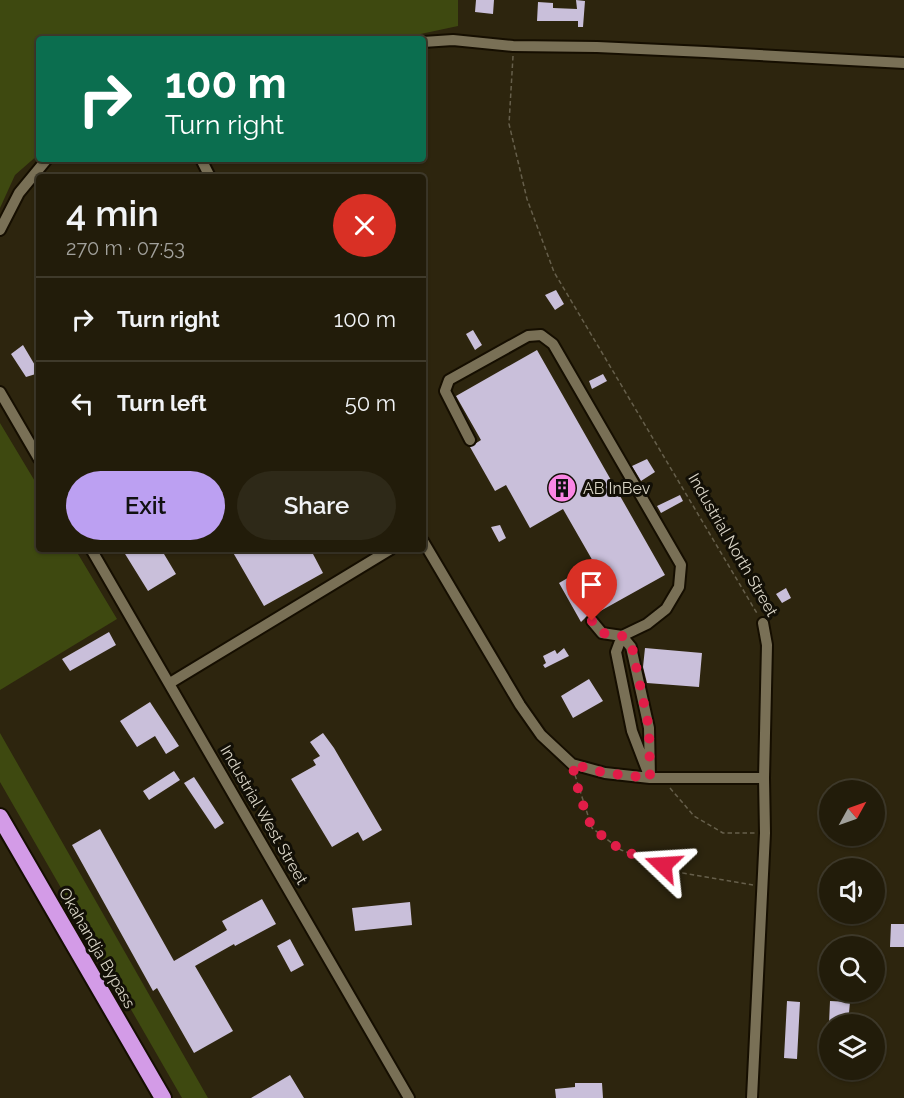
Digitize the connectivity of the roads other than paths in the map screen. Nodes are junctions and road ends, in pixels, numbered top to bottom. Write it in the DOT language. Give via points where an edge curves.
graph roads {
  1 [pos="426,42"];
  2 [pos="904,63"];
  3 [pos="45,162"];
  4 [pos="0,230"];
  5 [pos="0,392"];
  6 [pos="471,440"];
  7 [pos="36,454"];
  8 [pos="426,547"];
  9 [pos="93,552"];
  10 [pos="386,552"];
  11 [pos="592,621"];
  12 [pos="763,623"];
  13 [pos="622,636"];
  14 [pos="170,683"];
  15 [pos="650,778"];
  16 [pos="764,778"];
  17 [pos="0,817"];
  18 [pos="163,1098"];
  19 [pos="409,1098"];
  20 [pos="752,1098"];
  1 -- 2 [label="street"];
  3 -- 4 [label="street" via="19,193"];
  5 -- 7 [label="street"];
  6 -- 13 [label="street" via="445,391 448,380 528,336 541,335 553,344 681,565 679,587 666,609"];
  8 -- 15 [label="street" via="541,735 572,764 605,773"];
  9 -- 14 [label="street, Industrial West Street"];
  10 -- 14 [label="street"];
  11 -- 13 [label="street" via="602,633"];
  12 -- 16 [label="street, Industrial North Street" via="767,645"];
  13 -- 15 [label="street" via="632,647 649,728"];
  13 -- 15 [label="street" via="616,652 633,731"];
  14 -- 19 [label="street, Industrial West Street"];
  15 -- 16 [label="street"];
  16 -- 20 [label="street, Industrial North Street" via="765,833"];
  17 -- 18 [label="highway, Okahandja Bypass"];
}
